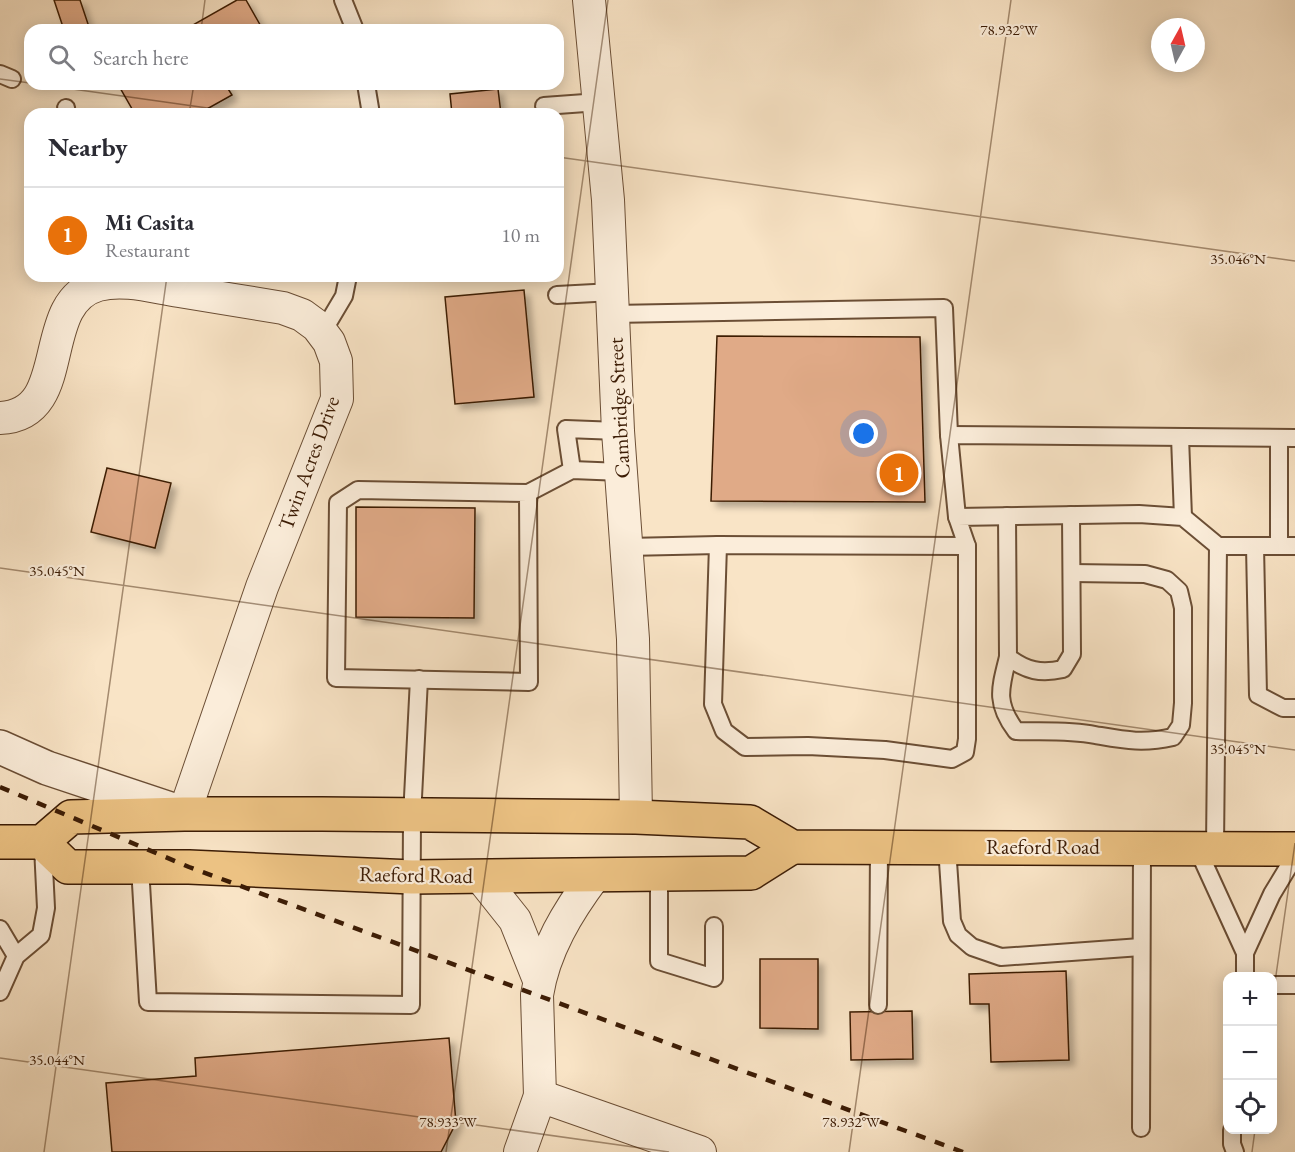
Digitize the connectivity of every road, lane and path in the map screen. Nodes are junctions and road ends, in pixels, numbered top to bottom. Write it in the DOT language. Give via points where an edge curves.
graph roads {
  1 [pos="343,0"];
  2 [pos="590,0"];
  3 [pos="353,24"];
  4 [pos="367,90"];
  5 [pos="599,102"];
  6 [pos="544,106"];
  7 [pos="370,108"];
  8 [pos="110,282"];
  9 [pos="140,282"];
  10 [pos="347,282"];
  11 [pos="557,295"];
  12 [pos="613,303"];
  13 [pos="322,333"];
  14 [pos="0,418"];
  15 [pos="618,431"];
  16 [pos="949,435"];
  17 [pos="1180,437"];
  18 [pos="1287,438"];
  19 [pos="572,470"];
  20 [pos="622,472"];
  21 [pos="528,493"];
  22 [pos="1071,515"];
  23 [pos="1008,516"];
  24 [pos="957,517"];
  25 [pos="1183,517"];
  26 [pos="718,544"];
  27 [pos="967,546"];
  28 [pos="1218,546"];
  29 [pos="1255,546"];
  30 [pos="1287,546"];
  31 [pos="627,547"];
  32 [pos="1072,573"];
  33 [pos="1008,657"];
  34 [pos="418,679"];
  35 [pos="1295,708"];
  36 [pos="0,747"];
  37 [pos="184,814"];
  38 [pos="412,817"];
  39 [pos="636,817"];
  40 [pos="0,842"];
  41 [pos="42,842"];
  42 [pos="792,847"];
  43 [pos="879,847"];
  44 [pos="947,847"];
  45 [pos="1142,848"];
  46 [pos="1206,848"];
  47 [pos="1295,849"];
  48 [pos="1295,856"];
  49 [pos="140,867"];
  50 [pos="659,874"];
  51 [pos="595,875"];
  52 [pos="480,876"];
  53 [pos="412,877"];
  54 [pos="714,926"];
  55 [pos="0,929"];
  56 [pos="1141,947"];
  57 [pos="1245,953"];
  58 [pos="16,956"];
  59 [pos="1245,972"];
  60 [pos="539,980"];
  61 [pos="1277,985"];
  62 [pos="1295,985"];
  63 [pos="0,992"];
  64 [pos="878,1005"];
  65 [pos="540,1096"];
  66 [pos="1140,1128"];
  67 [pos="1232,1134"];
  68 [pos="520,1152"];
  69 [pos="700,1152"];
  70 [pos="1235,1152"];
  1 -- 3 [label="lane"];
  2 -- 5 [label="street, Cambridge Street"];
  4 -- 7 [label="lane"];
  5 -- 6 [label="lane"];
  5 -- 12 [label="street, Cambridge Street"];
  8 -- 14 [label="street, Twin Acres Drive" via="80,295 67,310 48,381 38,399 23,411"];
  9 -- 13 [label="street, Twin Acres Drive" via="283,308 302,315"];
  10 -- 13 [label="lane" via="344,296"];
  11 -- 12 [label="lane"];
  12 -- 15 [label="street, Cambridge Street"];
  12 -- 16 [label="lane" via="944,308"];
  13 -- 37 [label="street, Twin Acres Drive" via="336,361 337,399 262,587"];
  15 -- 19 [label="lane" via="566,429"];
  15 -- 20 [label="street, Cambridge Street"];
  16 -- 17 [label="lane"];
  16 -- 24 [label="lane"];
  17 -- 18 [label="lane"];
  17 -- 25 [label="lane"];
  18 -- 30 [label="lane"];
  19 -- 20 [label="lane"];
  19 -- 21 [label="lane"];
  20 -- 31 [label="street, Cambridge Street"];
  21 -- 34 [label="lane" via="529,682"];
  21 -- 34 [label="lane" via="358,490 338,503 336,678"];
  22 -- 23 [label="lane"];
  22 -- 25 [label="lane"];
  22 -- 32 [label="lane"];
  23 -- 24 [label="lane"];
  23 -- 33 [label="lane"];
  24 -- 27 [label="lane"];
  25 -- 28 [label="lane"];
  26 -- 27 [label="lane"];
  26 -- 27 [label="lane" via="713,704 724,731 745,747 885,750 952,759 965,752 967,739"];
  26 -- 31 [label="lane"];
  28 -- 29 [label="lane"];
  28 -- 46 [label="lane"];
  29 -- 30 [label="lane"];
  29 -- 35 [label="lane" via="1258,695 1283,708"];
  31 -- 39 [label="street, Cambridge Street"];
  32 -- 33 [label="lane" via="1072,654 1063,669 1045,673 1021,667"];
  32 -- 33 [label="lane" via="1146,574 1167,580 1179,591 1183,608 1182,703 1181,725 1173,737 1153,742 1120,741 1094,734 1016,731 1003,714 999,690"];
  34 -- 38 [label="lane"];
  36 -- 37 [label="street" via="47,768"];
  37 -- 38 [label="main road"];
  37 -- 41 [label="main road" via="71,817"];
  38 -- 39 [label="main road"];
  38 -- 53 [label="lane"];
  39 -- 42 [label="main road" via="750,822"];
  40 -- 41 [label="main road"];
  41 -- 49 [label="main road, Raeford Road" via="68,867"];
  41 -- 58 [label="lane" via="46,908 41,935"];
  42 -- 43 [label="main road, Raeford Road"];
  42 -- 50 [label="main road, Raeford Road" via="751,873"];
  43 -- 44 [label="main road, Raeford Road"];
  43 -- 64 [label="lane"];
  44 -- 45 [label="main road, Raeford Road"];
  44 -- 56 [label="lane" via="952,921 958,935 972,947 1001,957"];
  45 -- 46 [label="main road, Raeford Road"];
  45 -- 56 [label="lane"];
  46 -- 47 [label="main road, Raeford Road"];
  46 -- 57 [label="lane"];
  48 -- 57 [label="lane" via="1272,894"];
  49 -- 53 [label="main road, Raeford Road"];
  49 -- 53 [label="lane" via="148,1002 411,1005"];
  50 -- 51 [label="main road, Raeford Road"];
  50 -- 54 [label="lane" via="659,961 714,978"];
  51 -- 52 [label="main road, Raeford Road"];
  51 -- 60 [label="street" via="557,932"];
  52 -- 53 [label="main road, Raeford Road"];
  52 -- 60 [label="street" via="515,920"];
  55 -- 58 [label="lane"];
  56 -- 66 [label="lane"];
  57 -- 59 [label="lane"];
  58 -- 63 [label="lane"];
  60 -- 65 [label="street"];
  61 -- 62 [label="lane"];
  65 -- 68 [label="street"];
  65 -- 69 [label="street"];
  67 -- 70 [label="lane"];
}
